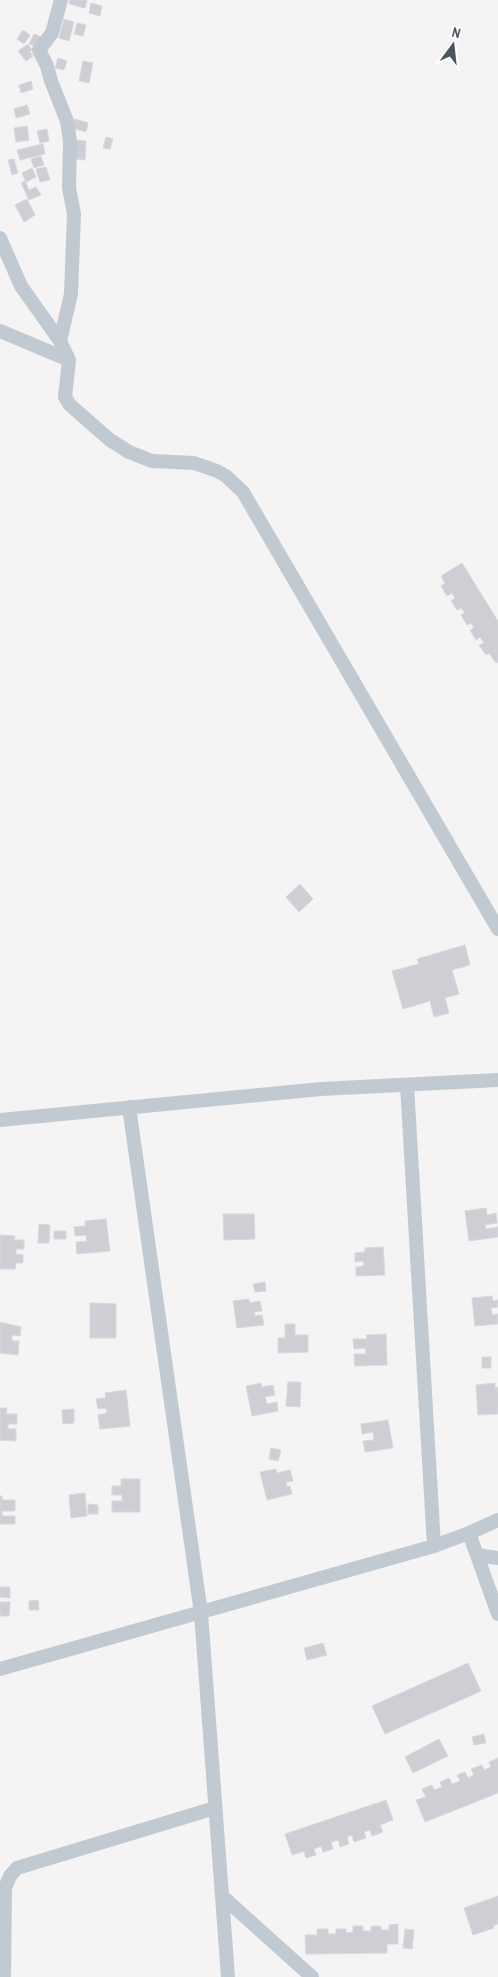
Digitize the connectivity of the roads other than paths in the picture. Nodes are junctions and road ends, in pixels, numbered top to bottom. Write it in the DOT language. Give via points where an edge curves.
graph roads {
  1 [pos="61,0"];
  2 [pos="0,238"];
  3 [pos="0,331"];
  4 [pos="60,341"];
  5 [pos="69,360"];
  6 [pos="498,928"];
  7 [pos="498,1080"];
  8 [pos="407,1085"];
  9 [pos="129,1107"];
  10 [pos="0,1120"];
  11 [pos="498,1520"];
  12 [pos="469,1533"];
  13 [pos="434,1546"];
  14 [pos="477,1555"];
  15 [pos="498,1558"];
  16 [pos="201,1613"];
  17 [pos="498,1614"];
  18 [pos="0,1669"];
  19 [pos="215,1808"];
  20 [pos="223,1897"];
  21 [pos="4,1977"];
  22 [pos="228,1977"];
  23 [pos="312,1977"];
  1 -- 4 [label="street" via="52,33 39,50 67,121 70,142 70,188 74,214 71,285"];
  2 -- 4 [label="street" via="21,286"];
  3 -- 5 [label="street"];
  4 -- 5 [label="street"];
  5 -- 6 [label="street" via="67,401 110,440 152,461 194,463 226,476 243,492"];
  7 -- 8 [label="street"];
  8 -- 9 [label="street" via="321,1089"];
  8 -- 13 [label="street"];
  9 -- 10 [label="street"];
  9 -- 16 [label="street"];
  11 -- 12 [label="street"];
  12 -- 13 [label="street"];
  12 -- 14 [label="street"];
  13 -- 16 [label="street"];
  14 -- 15 [label="street"];
  14 -- 17 [label="street"];
  16 -- 18 [label="street"];
  16 -- 19 [label="street"];
  19 -- 20 [label="street"];
  19 -- 21 [label="street" via="17,1868 5,1888"];
  20 -- 22 [label="street"];
  20 -- 23 [label="street"];
}
